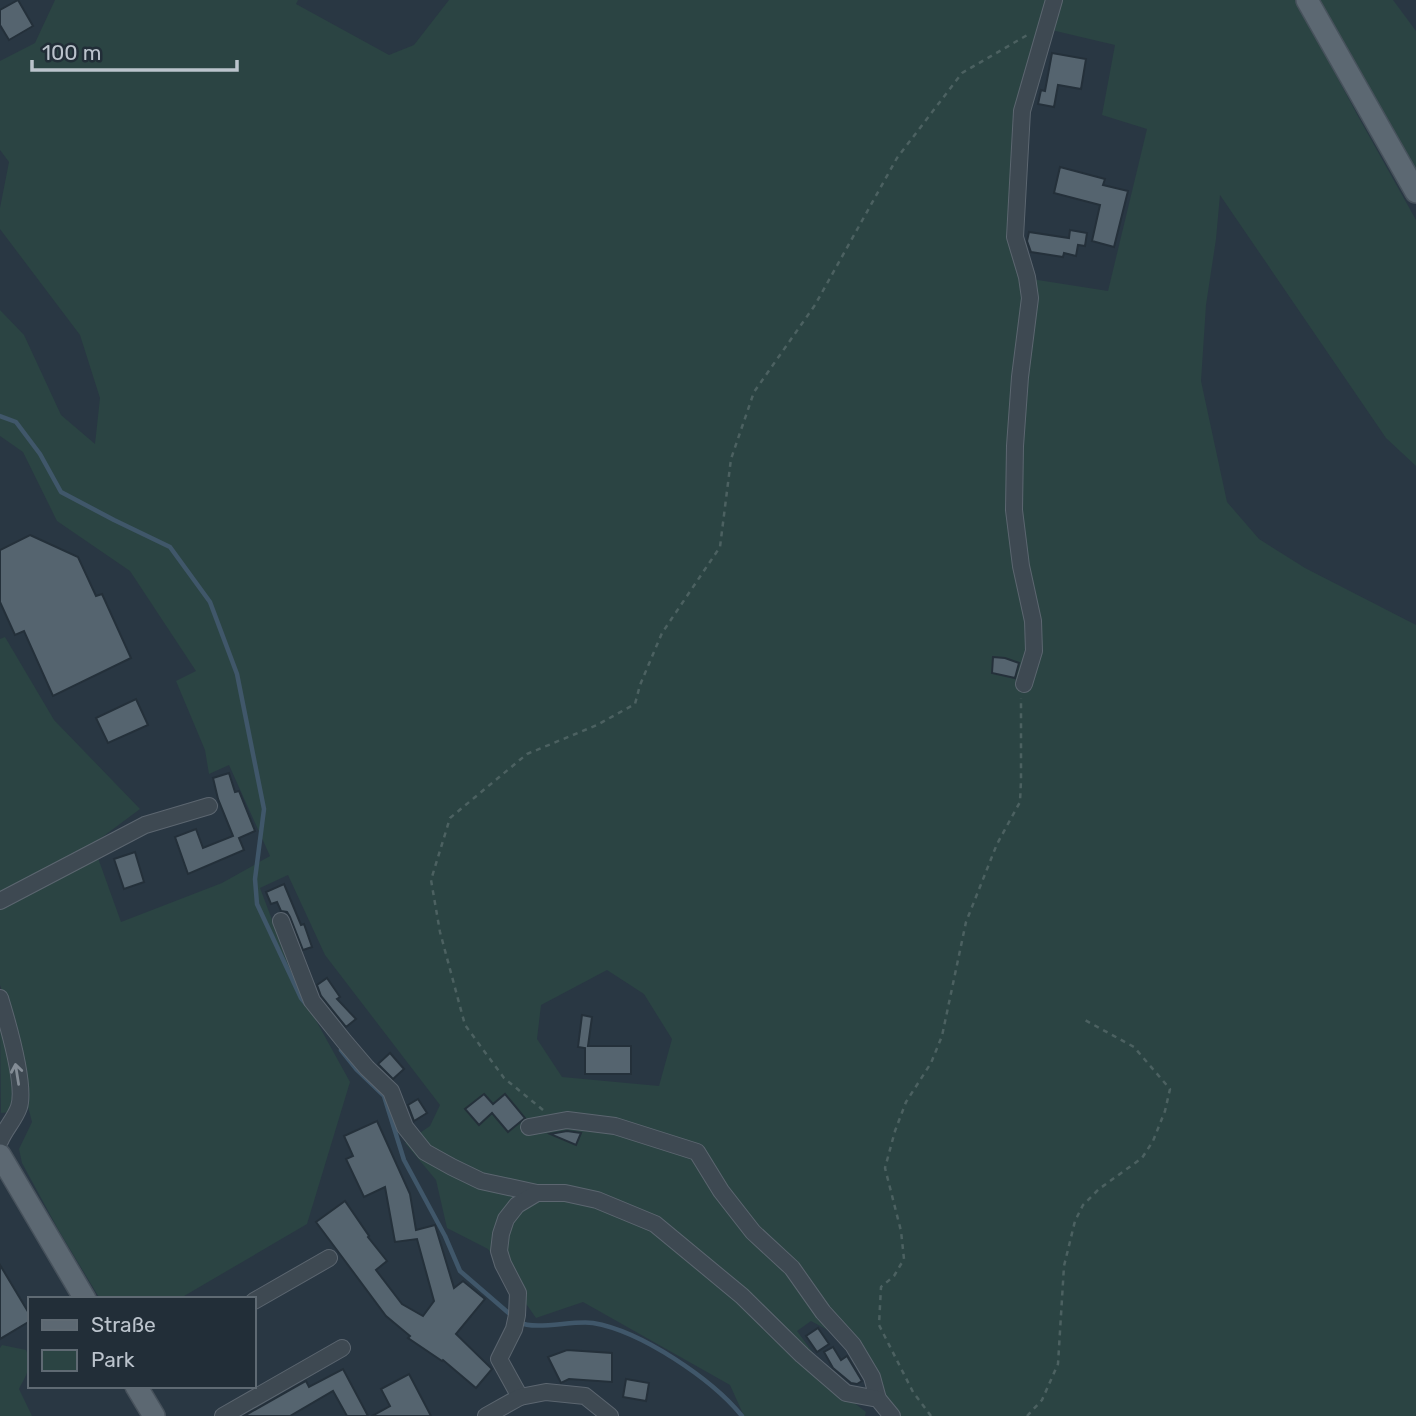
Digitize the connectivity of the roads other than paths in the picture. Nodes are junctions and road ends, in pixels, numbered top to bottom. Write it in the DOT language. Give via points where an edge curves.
graph roads {
  1 [pos="1054,0"];
  2 [pos="1307,0"];
  3 [pos="1416,192"];
  4 [pos="1024,684"];
  5 [pos="209,806"];
  6 [pos="0,901"];
  7 [pos="281,921"];
  8 [pos="0,998"];
  9 [pos="529,1127"];
  10 [pos="0,1141"];
  11 [pos="0,1155"];
  12 [pos="537,1193"];
  13 [pos="329,1258"];
  14 [pos="84,1297"];
  15 [pos="256,1300"];
  16 [pos="342,1348"];
  17 [pos="137,1388"];
  18 [pos="520,1397"];
  19 [pos="871,1398"];
  20 [pos="154,1416"];
  21 [pos="223,1416"];
  22 [pos="486,1416"];
  23 [pos="610,1416"];
  24 [pos="891,1416"];
  1 -- 4 [label="street" via="1022,111 1015,237 1030,298 1020,377 1014,498 1033,621 1034,651"];
  2 -- 3 [label="main road"];
  5 -- 6 [label="street" via="145,824"];
  7 -- 12 [label="street" via="312,1001 391,1091 405,1127 425,1152 481,1181"];
  10 -- 8 [label="street, one-way" via="21,1096"];
  9 -- 19 [label="street" via="566,1120 615,1126 697,1152 720,1191 753,1232 792,1268 853,1345 872,1377"];
  11 -- 14 [label="main road"];
  12 -- 18 [label="street" via="517,1205 506,1219 499,1251 518,1293 516,1322 499,1359"];
  12 -- 19 [label="street" via="597,1200 655,1224 742,1296 846,1393"];
  13 -- 15 [label="street"];
  16 -- 21 [label="street"];
  17 -- 20 [label="main road"];
  18 -- 22 [label="street"];
  18 -- 23 [label="street" via="546,1392 585,1396"];
  19 -- 24 [label="street"];
}
